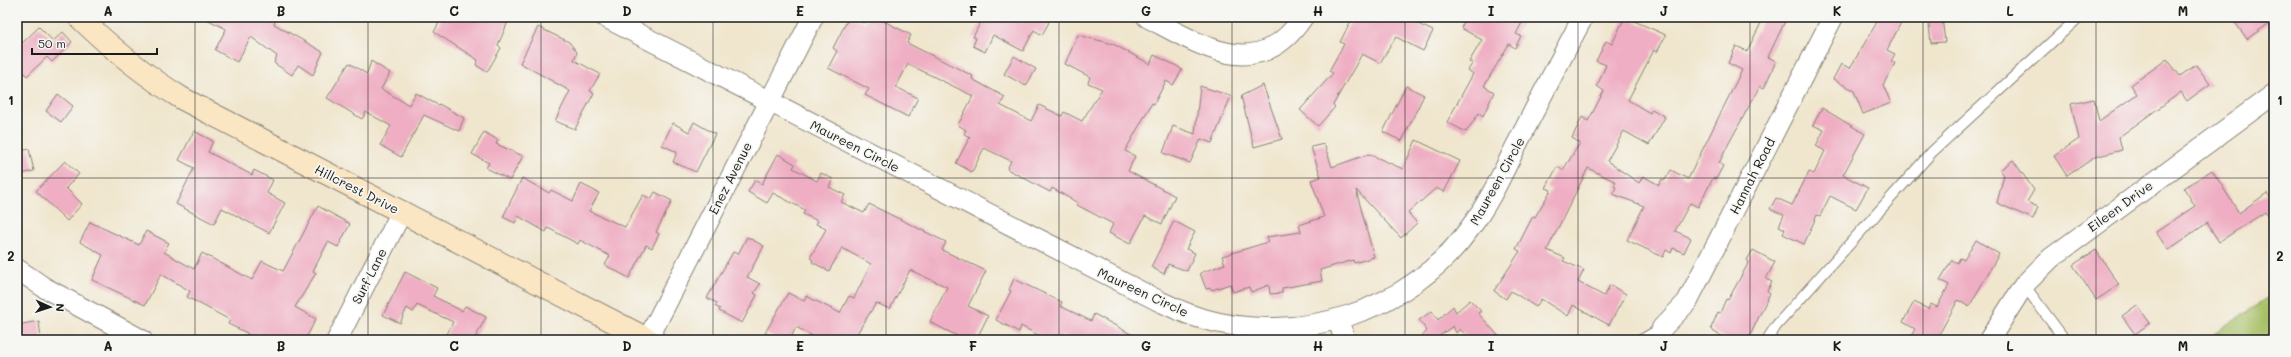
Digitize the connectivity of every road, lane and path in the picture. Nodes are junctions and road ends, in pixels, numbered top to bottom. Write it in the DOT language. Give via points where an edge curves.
graph roads {
  1 [pos="79,17"];
  2 [pos="605,17"];
  3 [pos="813,17"];
  4 [pos="1147,17"];
  5 [pos="1303,17"];
  6 [pos="1583,17"];
  7 [pos="1833,17"];
  8 [pos="2079,17"];
  9 [pos="2274,94"];
  10 [pos="769,102"];
  11 [pos="402,212"];
  12 [pos="17,269"];
  13 [pos="2024,285"];
  14 [pos="1338,320"];
  15 [pos="1662,328"];
  16 [pos="142,340"];
  17 [pos="336,340"];
  18 [pos="648,340"];
  19 [pos="1345,340"];
  20 [pos="1641,340"];
  21 [pos="1767,340"];
  22 [pos="1989,340"];
  23 [pos="2065,340"];
  1 -- 11 [label="street, Hillcrest Drive" via="154,81 183,99"];
  2 -- 10 [label="street, Maureen Circle"];
  3 -- 10 [label="street, Enez Avenue"];
  4 -- 5 [label="street" via="1197,43 1234,55 1248,55 1283,41"];
  6 -- 14 [label="street, Maureen Circle" via="1496,185 1470,228 1442,260 1409,286 1390,298"];
  7 -- 15 [label="street, Hannah Road" via="1687,302"];
  8 -- 21 [label="lane" via="1932,152 1776,326"];
  9 -- 13 [label="street, Eileen Drive" via="2061,249"];
  10 -- 14 [label="street, Maureen Circle" via="1052,248 1179,310 1218,322 1265,328 1306,326"];
  10 -- 18 [label="street, Enez Avenue"];
  11 -- 17 [label="street, Surf Lane"];
  11 -- 18 [label="street, Hillcrest Drive"];
  12 -- 16 [label="street" via="45,288"];
  13 -- 22 [label="street, Eileen Drive"];
  13 -- 23 [label="lane"];
  14 -- 19 [label="street"];
  15 -- 20 [label="lane"];
}
